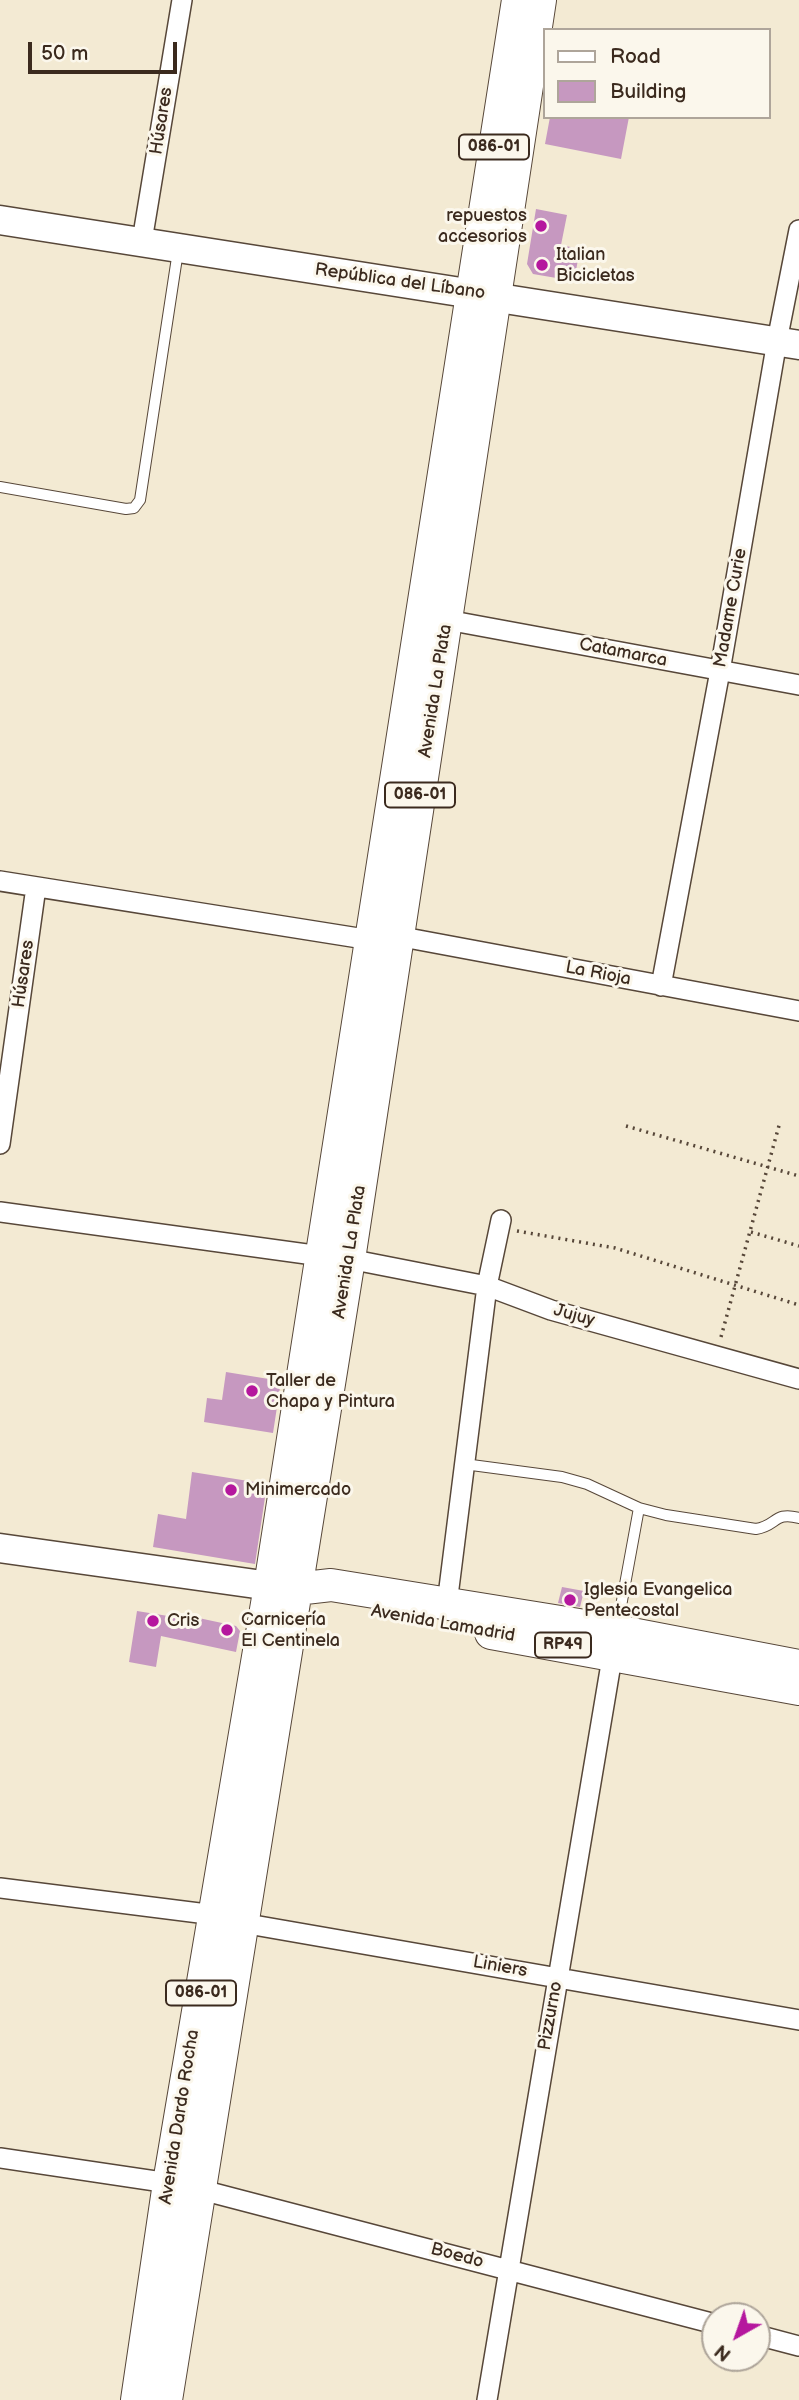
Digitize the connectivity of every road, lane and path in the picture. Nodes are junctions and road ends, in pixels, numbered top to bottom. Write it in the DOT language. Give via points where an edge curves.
graph roads {
  1 [pos="182,0"];
  2 [pos="518,0"];
  3 [pos="540,0"];
  4 [pos="0,220"];
  5 [pos="799,230"];
  6 [pos="142,242"];
  7 [pos="178,247"];
  8 [pos="482,295"];
  9 [pos="788,343"];
  10 [pos="0,487"];
  11 [pos="447,620"];
  12 [pos="720,671"];
  13 [pos="799,685"];
  14 [pos="0,881"];
  15 [pos="36,887"];
  16 [pos="384,938"];
  17 [pos="661,986"];
  18 [pos="799,1011"];
  19 [pos="780,1122"];
  20 [pos="626,1126"];
  21 [pos="0,1144"];
  22 [pos="768,1167"];
  23 [pos="799,1176"];
  24 [pos="0,1212"];
  25 [pos="500,1225"];
  26 [pos="750,1231"];
  27 [pos="799,1246"];
  28 [pos="335,1258"];
  29 [pos="735,1285"];
  30 [pos="487,1286"];
  31 [pos="799,1305"];
  32 [pos="715,1356"];
  33 [pos="799,1380"];
  34 [pos="463,1464"];
  35 [pos="639,1508"];
  36 [pos="799,1518"];
  37 [pos="0,1548"];
  38 [pos="283,1588"];
  39 [pos="447,1604"];
  40 [pos="615,1643"];
  41 [pos="799,1666"];
  42 [pos="799,1689"];
  43 [pos="0,1888"];
  44 [pos="228,1919"];
  45 [pos="557,1976"];
  46 [pos="799,2020"];
  47 [pos="0,2158"];
  48 [pos="184,2186"];
  49 [pos="508,2269"];
  50 [pos="701,2320"];
  51 [pos="771,2339"];
  52 [pos="799,2346"];
  53 [pos="136,2400"];
  54 [pos="166,2400"];
  55 [pos="487,2400"];
  1 -- 6 [label="street, Húsares"];
  2 -- 8 [label="main road, Avenida La Plata / 086-01"];
  3 -- 8 [label="main road, Avenida La Plata / 086-01"];
  4 -- 6 [label="street, República del Líbano"];
  5 -- 9 [label="street, Madame Curie"];
  6 -- 7 [label="street, República del Líbano"];
  7 -- 8 [label="street, República del Líbano"];
  7 -- 10 [label="lane" via="140,500 126,509"];
  8 -- 9 [label="street, República del Líbano"];
  8 -- 11 [label="main road, Avenida La Plata / 086-01"];
  8 -- 16 [label="main road, Avenida La Plata / 086-01"];
  9 -- 12 [label="street, Madame Curie"];
  11 -- 12 [label="street, Catamarca"];
  11 -- 16 [label="main road, Avenida La Plata / 086-01"];
  12 -- 13 [label="street, Catamarca"];
  12 -- 17 [label="street, Madame Curie"];
  14 -- 15 [label="street, La Rioja"];
  15 -- 16 [label="street, La Rioja"];
  15 -- 21 [label="street, Húsares"];
  16 -- 17 [label="street, La Rioja"];
  16 -- 28 [label="main road, Avenida La Plata / 086-01"];
  17 -- 18 [label="street, La Rioja"];
  19 -- 22 [label="path"];
  20 -- 22 [label="path"];
  22 -- 23 [label="path"];
  22 -- 26 [label="path"];
  24 -- 28 [label="street, Jujuy"];
  25 -- 29 [label="path" via="615,1248"];
  25 -- 30 [label="street"];
  26 -- 27 [label="path"];
  26 -- 29 [label="path"];
  28 -- 30 [label="street, Jujuy"];
  28 -- 38 [label="main road, Avenida La Plata / 086-01"];
  29 -- 31 [label="path"];
  29 -- 32 [label="path"];
  30 -- 32 [label="street, Jujuy" via="551,1310"];
  30 -- 34 [label="street"];
  32 -- 33 [label="street, Jujuy"];
  34 -- 35 [label="lane" via="562,1477"];
  34 -- 39 [label="street"];
  35 -- 36 [label="lane" via="756,1530 785,1514"];
  35 -- 40 [label="lane"];
  37 -- 38 [label="street, Avenida Lamadrid / RP49"];
  38 -- 39 [label="main road, Avenida Lamadrid / RP49" via="331,1585"];
  38 -- 40 [label="main road, Avenida Lamadrid / RP49" via="326,1604"];
  38 -- 44 [label="main road, Avenida Dardo Rocha / 086-01"];
  39 -- 40 [label="main road, Avenida Lamadrid / RP49"];
  40 -- 41 [label="main road, Avenida Lamadrid / RP49"];
  40 -- 42 [label="main road, Avenida Lamadrid / RP49"];
  40 -- 45 [label="street, Pizzurno"];
  43 -- 44 [label="street, Liniers"];
  44 -- 45 [label="street, Liniers"];
  44 -- 48 [label="main road, Avenida Dardo Rocha / 086-01"];
  45 -- 46 [label="street, Liniers"];
  45 -- 49 [label="street, Pizzurno"];
  47 -- 48 [label="street, Boedo"];
  48 -- 49 [label="street, Boedo"];
  48 -- 53 [label="main road, Avenida Dardo Rocha / 086-01"];
  48 -- 54 [label="main road, Avenida Dardo Rocha / 086-01"];
  49 -- 50 [label="street, Boedo"];
  49 -- 55 [label="street, Pizzurno"];
  51 -- 52 [label="street"];
}
